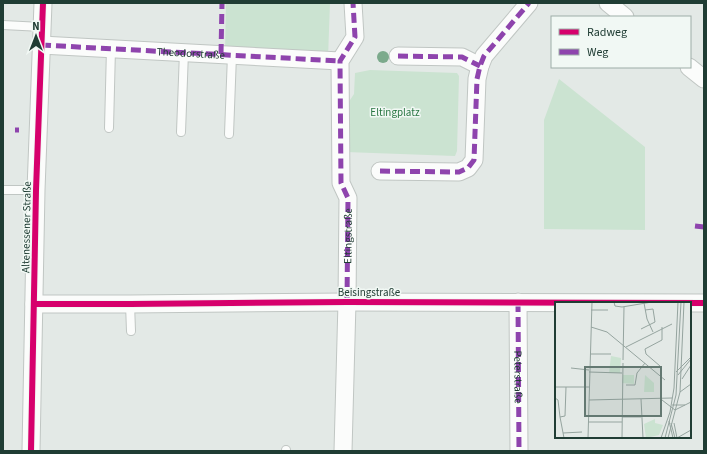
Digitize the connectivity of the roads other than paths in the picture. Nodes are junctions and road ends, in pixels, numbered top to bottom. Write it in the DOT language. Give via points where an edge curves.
graph roads {
  1 [pos="43,3"];
  2 [pos="353,3"];
  3 [pos="529,3"];
  4 [pos="608,3"];
  5 [pos="625,16"];
  6 [pos="3,25"];
  7 [pos="42,27"];
  8 [pos="42,45"];
  9 [pos="111,48"];
  10 [pos="184,52"];
  11 [pos="232,55"];
  12 [pos="398,56"];
  13 [pos="340,61"];
  14 [pos="480,66"];
  15 [pos="690,68"];
  16 [pos="704,79"];
  17 [pos="109,128"];
  18 [pos="180,132"];
  19 [pos="229,134"];
  20 [pos="380,171"];
  21 [pos="3,190"];
  22 [pos="36,190"];
  23 [pos="347,302"];
  24 [pos="518,302"];
  25 [pos="704,302"];
  26 [pos="34,304"];
  27 [pos="130,304"];
  28 [pos="131,331"];
  29 [pos="32,451"];
  30 [pos="343,451"];
  31 [pos="519,451"];
  1 -- 7 [label="street, Altenessener Straße"];
  2 -- 13 [label="street" via="355,37"];
  3 -- 14 [label="street" via="484,56"];
  4 -- 5 [label="street"];
  6 -- 7 [label="lane"];
  7 -- 8 [label="street, Altenessener Straße"];
  8 -- 9 [label="street, Theodorstraße"];
  8 -- 22 [label="street, Altenessener Straße"];
  9 -- 10 [label="street, Theodorstraße"];
  9 -- 17 [label="lane"];
  10 -- 11 [label="street, Theodorstraße"];
  10 -- 18 [label="lane"];
  11 -- 13 [label="street, Theodorstraße"];
  11 -- 19 [label="lane"];
  12 -- 14 [label="street" via="462,57"];
  13 -- 23 [label="street, Eltingstraße" via="341,183 348,198"];
  14 -- 20 [label="street" via="477,79 474,160 468,168 459,172"];
  15 -- 16 [label="street"];
  21 -- 22 [label="lane"];
  22 -- 26 [label="street, Altenessener Straße"];
  23 -- 24 [label="street, Beisingstraße"];
  23 -- 27 [label="street, Beisingstraße"];
  23 -- 30 [label="street, Eltingstraße"];
  24 -- 25 [label="street, Beisingstraße"];
  24 -- 31 [label="street, Peterstraße"];
  26 -- 27 [label="street, Beisingstraße"];
  26 -- 29 [label="street, Altenessener Straße"];
  27 -- 28 [label="lane"];
}
